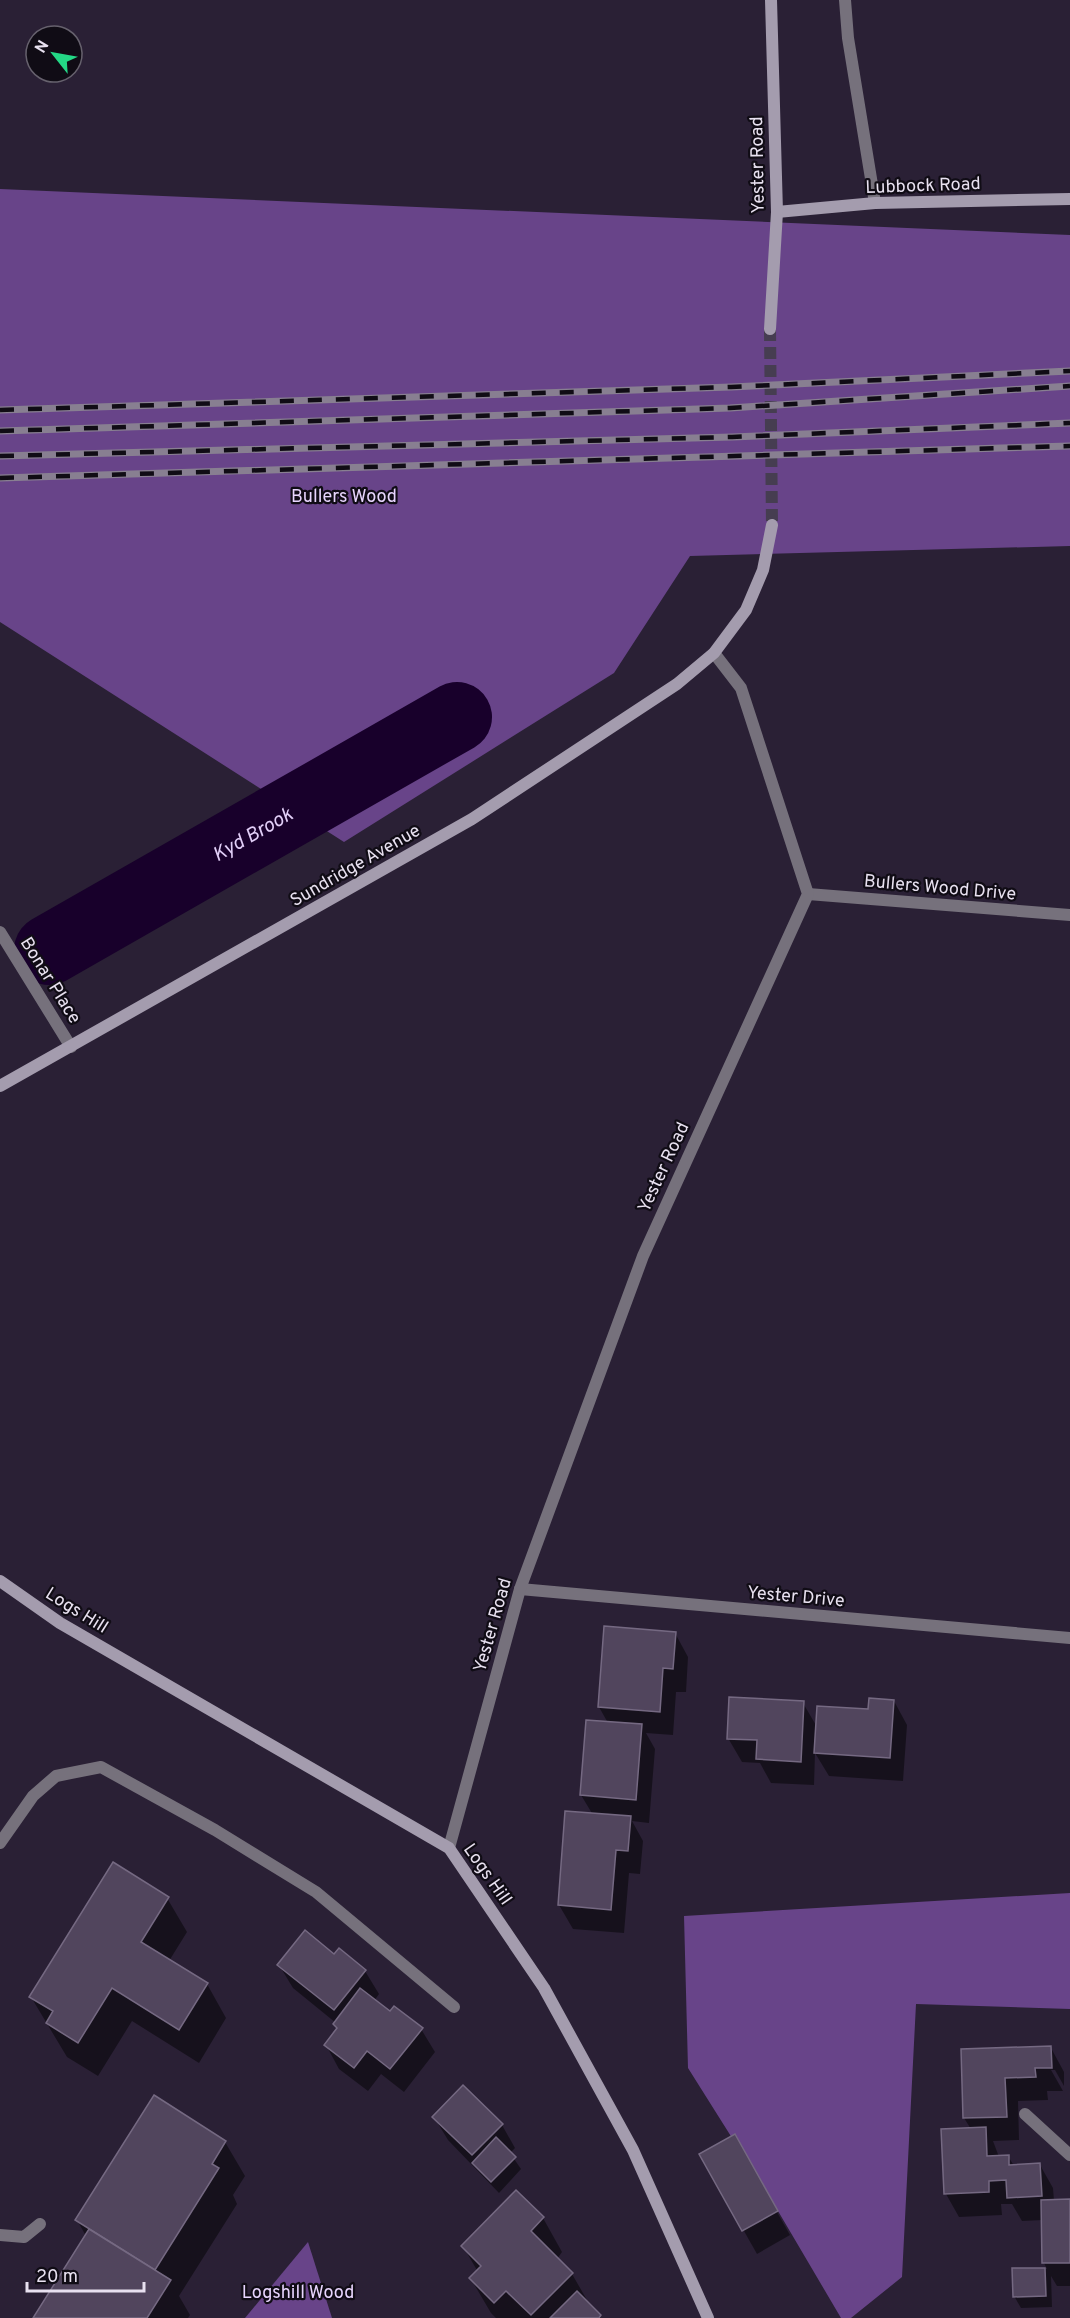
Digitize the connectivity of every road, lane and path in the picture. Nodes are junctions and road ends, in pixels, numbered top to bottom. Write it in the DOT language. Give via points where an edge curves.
graph roads {
  1 [pos="771,0"];
  2 [pos="845,0"];
  3 [pos="1070,200"];
  4 [pos="875,203"];
  5 [pos="777,212"];
  6 [pos="770,329"];
  7 [pos="772,525"];
  8 [pos="714,653"];
  9 [pos="807,894"];
  10 [pos="1070,915"];
  11 [pos="0,932"];
  12 [pos="71,1047"];
  13 [pos="0,1086"];
  14 [pos="0,1581"];
  15 [pos="520,1589"];
  16 [pos="1070,1638"];
  17 [pos="0,1843"];
  18 [pos="449,1848"];
  19 [pos="454,2007"];
  20 [pos="1025,2114"];
  21 [pos="1070,2155"];
  22 [pos="40,2224"];
  23 [pos="0,2235"];
  24 [pos="708,2318"];
  1 -- 5 [label="street, Yester Road"];
  2 -- 4 [label="street"];
  3 -- 4 [label="street, Lubbock Road"];
  4 -- 5 [label="street, Lubbock Road"];
  5 -- 6 [label="street, Yester Road"];
  7 -- 8 [label="street" via="763,570 746,610"];
  8 -- 9 [label="street" via="741,688"];
  8 -- 12 [label="street, Sundridge Avenue" via="677,684 472,819"];
  9 -- 10 [label="street, Bullers Wood Drive"];
  9 -- 15 [label="street, Yester Road" via="643,1256"];
  11 -- 12 [label="street, Bonar Place"];
  12 -- 13 [label="street, Sundridge Avenue"];
  14 -- 18 [label="street, Logs Hill" via="60,1623"];
  15 -- 16 [label="street, Yester Drive"];
  15 -- 18 [label="street, Yester Road"];
  17 -- 19 [label="street" via="33,1796 56,1776 101,1767 215,1830 316,1893"];
  18 -- 24 [label="street, Logs Hill" via="544,1988 633,2150"];
  20 -- 21 [label="street"];
  22 -- 23 [label="street" via="24,2237"];
}
